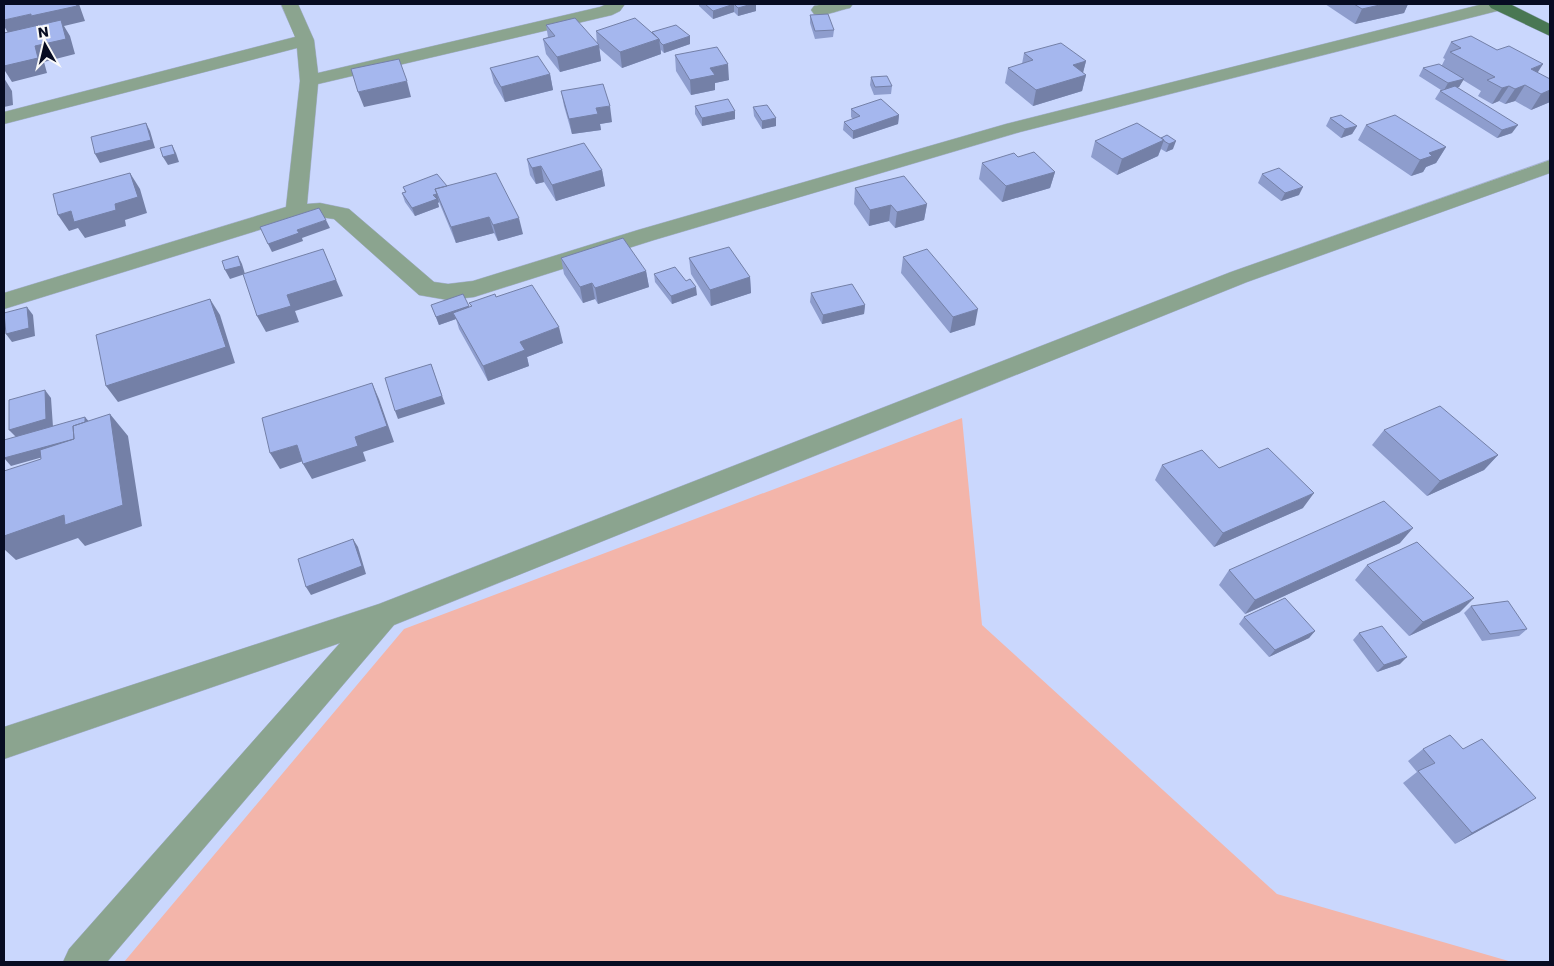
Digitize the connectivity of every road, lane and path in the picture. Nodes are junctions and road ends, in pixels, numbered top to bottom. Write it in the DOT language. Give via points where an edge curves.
graph roads {
  1 [pos="289,4"];
  2 [pos="616,4"];
  3 [pos="844,4"];
  4 [pos="1498,4"];
  5 [pos="820,10"];
  6 [pos="1550,31"];
  7 [pos="305,40"];
  8 [pos="309,81"];
  9 [pos="4,118"];
  10 [pos="1550,166"];
  11 [pos="296,211"];
  12 [pos="4,301"];
  13 [pos="384,615"];
  14 [pos="4,743"];
  15 [pos="82,962"];
  1 -- 7 [label="street"];
  2 -- 8 [label="street" via="606,10"];
  3 -- 5 [label="street"];
  4 -- 6 [label="main road"];
  4 -- 11 [label="street" via="1013,128 646,234 474,289 448,292 427,289 341,214 320,210"];
  7 -- 8 [label="street"];
  7 -- 9 [label="street"];
  8 -- 11 [label="street"];
  10 -- 13 [label="street" via="1239,276"];
  11 -- 12 [label="street"];
  13 -- 14 [label="street"];
  13 -- 15 [label="street"];
}
